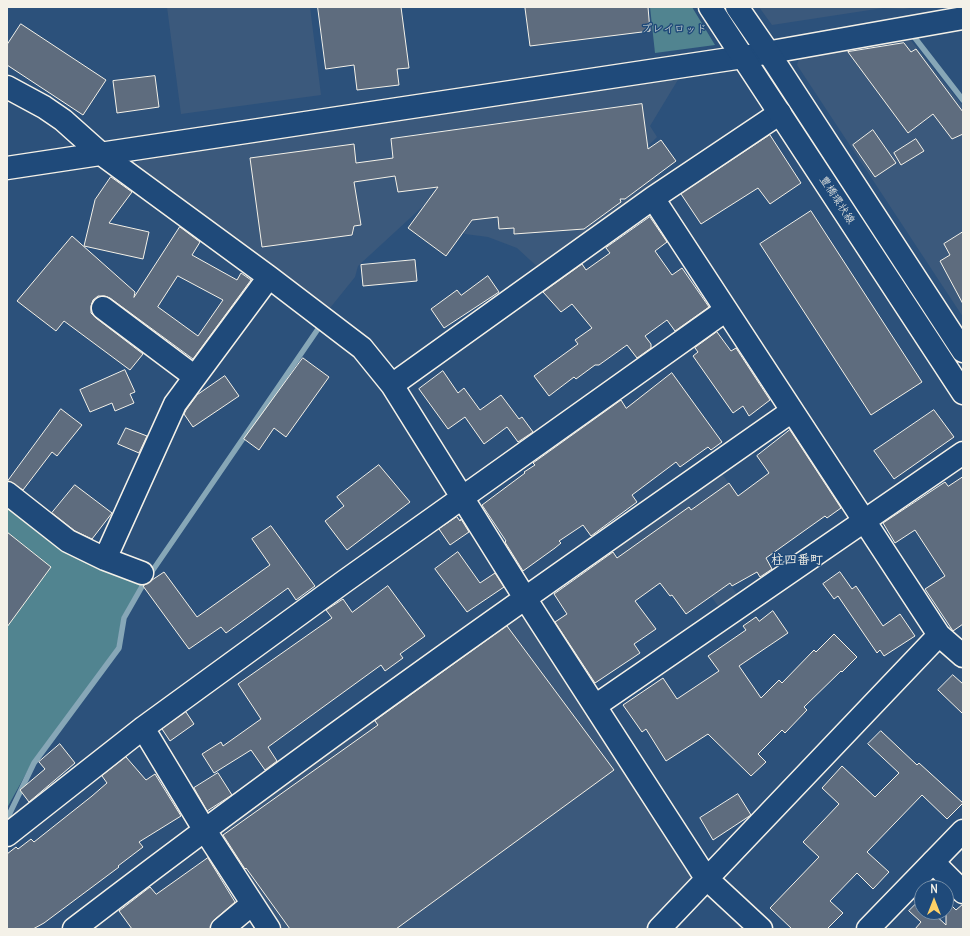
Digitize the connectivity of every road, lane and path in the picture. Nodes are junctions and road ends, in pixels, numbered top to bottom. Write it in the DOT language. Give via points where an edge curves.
graph roads {
  1 [pos="710,7"];
  2 [pos="737,7"];
  3 [pos="963,18"];
  4 [pos="768,52"];
  5 [pos="744,57"];
  6 [pos="7,87"];
  7 [pos="780,113"];
  8 [pos="100,153"];
  9 [pos="7,168"];
  10 [pos="653,198"];
  11 [pos="269,277"];
  12 [pos="103,308"];
  13 [pos="726,310"];
  14 [pos="963,351"];
  15 [pos="195,377"];
  16 [pos="392,385"];
  17 [pos="963,392"];
  18 [pos="792,411"];
  19 [pos="963,453"];
  20 [pos="7,493"];
  21 [pos="462,499"];
  22 [pos="864,522"];
  23 [pos="105,559"];
  24 [pos="142,573"];
  25 [pos="525,598"];
  26 [pos="939,635"];
  27 [pos="963,656"];
  28 [pos="595,706"];
  29 [pos="143,728"];
  30 [pos="204,829"];
  31 [pos="963,831"];
  32 [pos="7,835"];
  33 [pos="933,862"];
  34 [pos="706,878"];
  35 [pos="963,892"];
  36 [pos="252,904"];
  37 [pos="74,929"];
  38 [pos="222,929"];
  39 [pos="269,929"];
  40 [pos="659,929"];
  41 [pos="761,929"];
  42 [pos="868,929"];
  1 -- 5 [label="street, 豊橋環状線"];
  2 -- 4 [label="street"];
  3 -- 4 [label="street"];
  4 -- 5 [label="street"];
  4 -- 14 [label="street"];
  5 -- 7 [label="street, 豊橋環状線"];
  5 -- 8 [label="street"];
  6 -- 8 [label="street" via="57,116 81,134"];
  7 -- 10 [label="street"];
  7 -- 17 [label="street, 豊橋環状線"];
  8 -- 9 [label="street"];
  8 -- 11 [label="street"];
  10 -- 13 [label="street"];
  10 -- 16 [label="street"];
  11 -- 15 [label="street"];
  11 -- 16 [label="street" via="362,348"];
  12 -- 15 [label="street"];
  13 -- 18 [label="street"];
  13 -- 21 [label="street"];
  15 -- 23 [label="street" via="175,404"];
  16 -- 21 [label="street"];
  18 -- 22 [label="street"];
  18 -- 25 [label="street"];
  19 -- 22 [label="street"];
  20 -- 23 [label="street" via="68,541"];
  21 -- 25 [label="street"];
  21 -- 29 [label="street"];
  22 -- 26 [label="street"];
  22 -- 28 [label="street"];
  23 -- 24 [label="street"];
  25 -- 28 [label="street"];
  25 -- 30 [label="street"];
  26 -- 27 [label="street"];
  26 -- 34 [label="street"];
  28 -- 34 [label="street"];
  29 -- 30 [label="street"];
  29 -- 32 [label="street"];
  30 -- 36 [label="street"];
  30 -- 37 [label="street"];
  31 -- 33 [label="street"];
  33 -- 35 [label="street"];
  33 -- 42 [label="street"];
  34 -- 40 [label="street"];
  34 -- 41 [label="street"];
  36 -- 38 [label="street"];
  36 -- 39 [label="street"];
}
